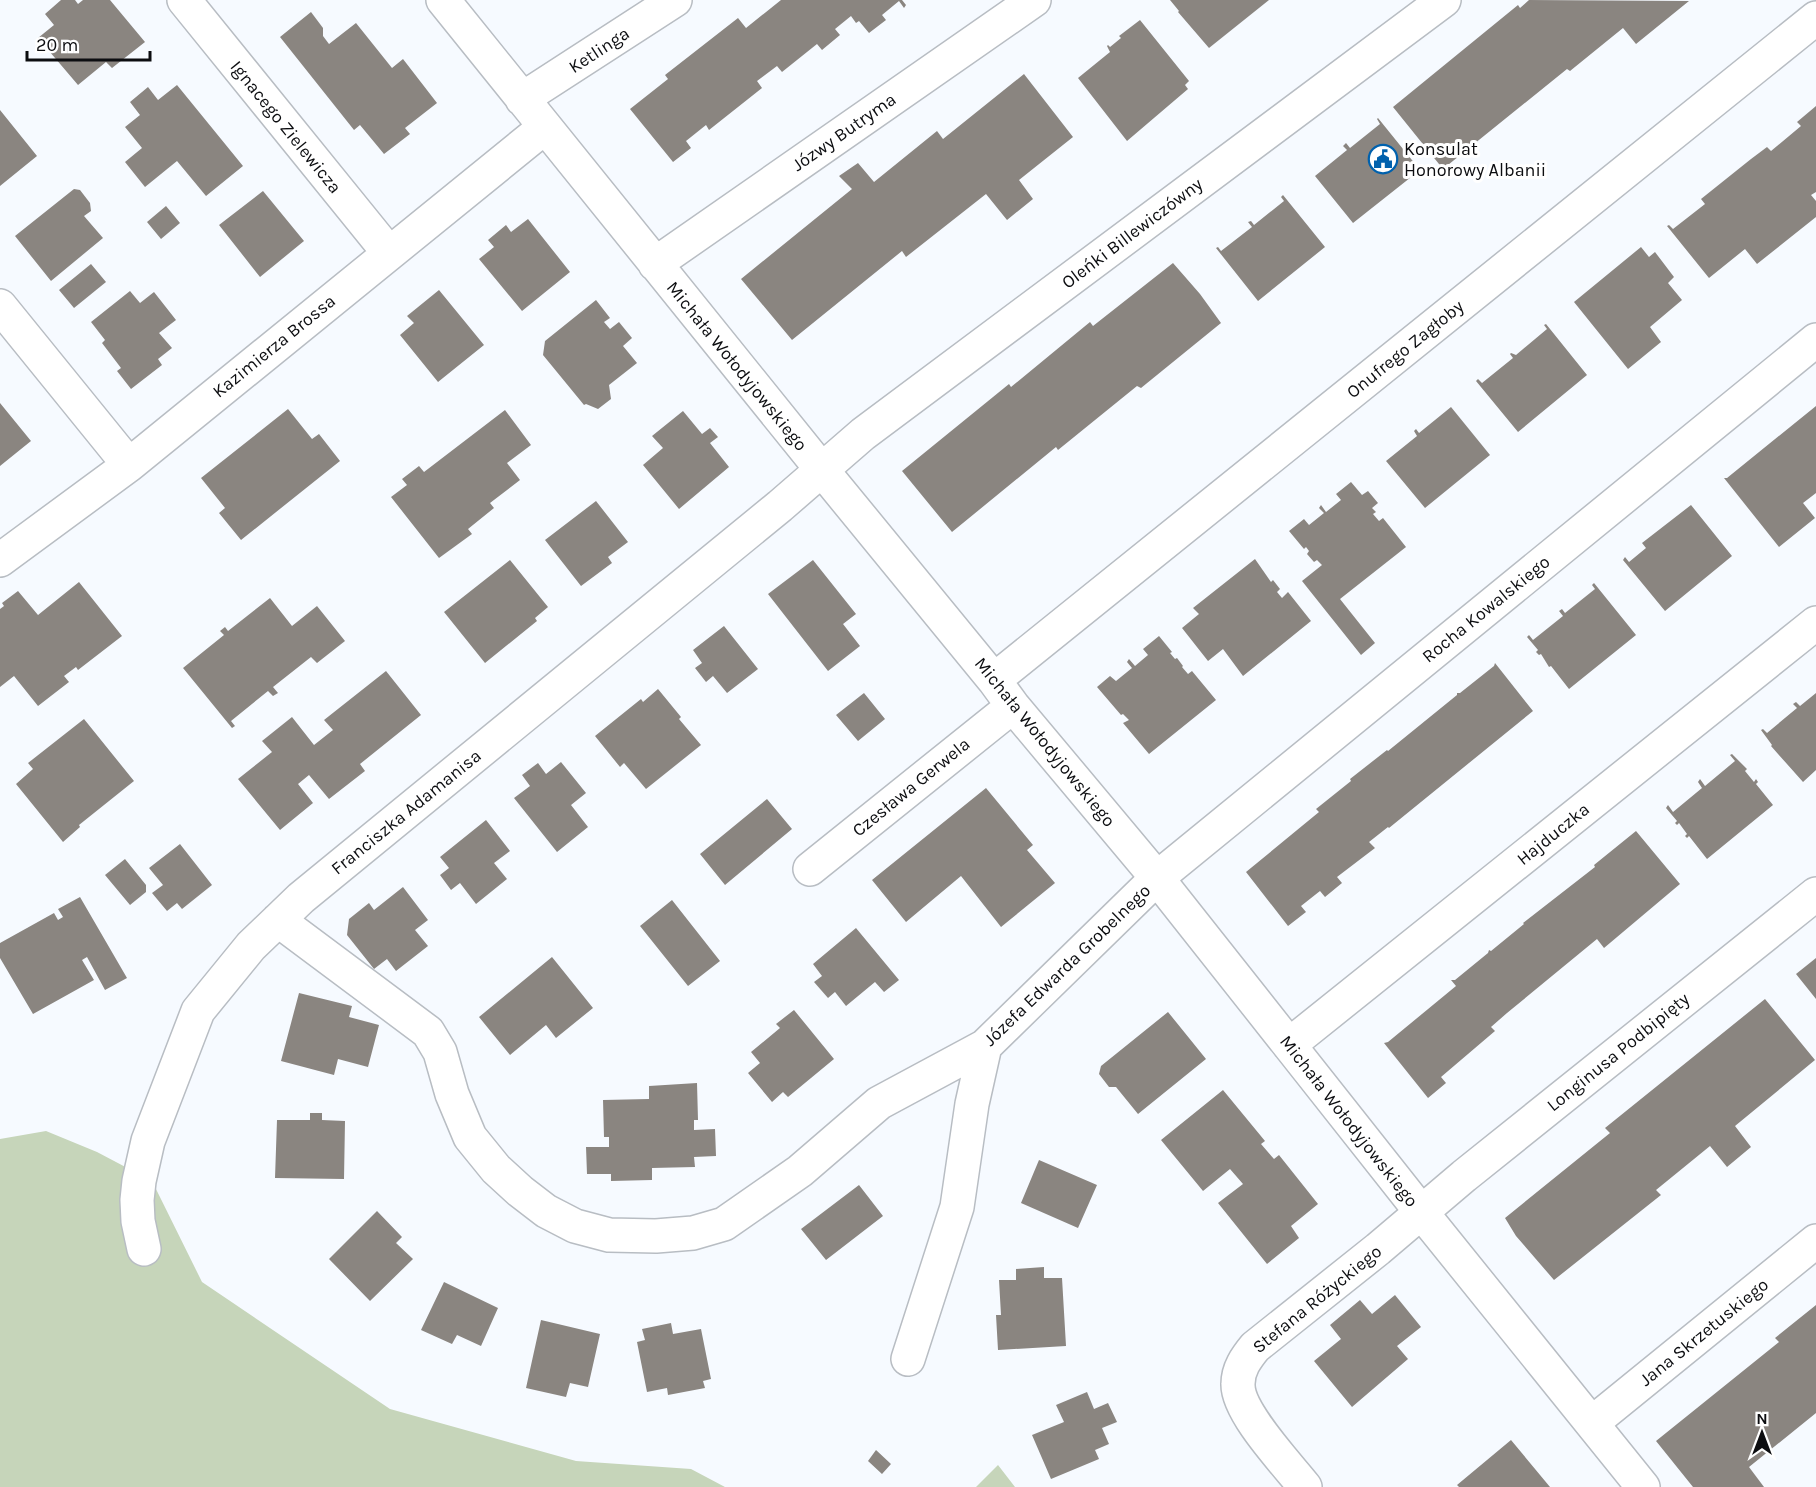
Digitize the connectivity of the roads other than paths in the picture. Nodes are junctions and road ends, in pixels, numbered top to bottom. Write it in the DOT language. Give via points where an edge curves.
graph roads {
  1 [pos="184,0"];
  2 [pos="443,0"];
  3 [pos="675,0"];
  4 [pos="1034,0"];
  5 [pos="1444,0"];
  6 [pos="1816,18"];
  7 [pos="522,99"];
  8 [pos="545,127"];
  9 [pos="389,254"];
  10 [pos="655,264"];
  11 [pos="0,306"];
  12 [pos="1816,340"];
  13 [pos="129,465"];
  14 [pos="822,470"];
  15 [pos="0,560"];
  16 [pos="1816,623"];
  17 [pos="994,680"];
  18 [pos="1013,706"];
  19 [pos="810,869"];
  20 [pos="1156,878"];
  21 [pos="1816,894"];
  22 [pos="278,920"];
  23 [pos="1289,1045"];
  24 [pos="985,1046"];
  25 [pos="1422,1213"];
  26 [pos="1816,1241"];
  27 [pos="144,1249"];
  28 [pos="908,1359"];
  29 [pos="1592,1423"];
  30 [pos="1641,1486"];
  31 [pos="1305,1487"];
  1 -- 9 [label="street, Ignacego Zielewicza"];
  2 -- 7 [label="street, Michała Wołodyjowskiego"];
  3 -- 7 [label="street, Ketlinga"];
  4 -- 10 [label="street, Józwy Butryma"];
  5 -- 14 [label="street, Oleńki Billewiczówny" via="863,434"];
  6 -- 17 [label="street, Onufrego Zagłoby"];
  7 -- 8 [label="street, Michała Wołodyjowskiego"];
  8 -- 9 [label="street, Kazimierza Brossa"];
  8 -- 10 [label="street, Michała Wołodyjowskiego"];
  9 -- 13 [label="street, Kazimierza Brossa"];
  10 -- 14 [label="street, Michała Wołodyjowskiego"];
  11 -- 13 [label="street"];
  12 -- 20 [label="street, Rocha Kowalskiego"];
  13 -- 15 [label="street, Kazimierza Brossa"];
  14 -- 17 [label="street, Michała Wołodyjowskiego"];
  14 -- 22 [label="street, Franciszka Adamanisa"];
  16 -- 23 [label="street, Hajduczka"];
  17 -- 18 [label="street, Michała Wołodyjowskiego"];
  18 -- 19 [label="street, Czesława Gerwela"];
  18 -- 20 [label="street, Michała Wołodyjowskiego"];
  20 -- 23 [label="street, Michała Wołodyjowskiego"];
  20 -- 24 [label="street, Józefa Edwarda Grobelnego"];
  21 -- 25 [label="street, Longinusa Podbipięty"];
  22 -- 24 [label="street, Józefa Edwarda Grobelnego" via="428,1032 440,1052 470,1137 496,1169 546,1210 575,1226 609,1235 693,1233 724,1224 800,1171 879,1103"];
  22 -- 27 [label="street, Franciszka Adamanisa" via="251,946 198,1011 146,1151 137,1200"];
  23 -- 25 [label="street, Michała Wołodyjowskiego"];
  24 -- 28 [label="street" via="957,1207"];
  25 -- 29 [label="street, Michała Wołodyjowskiego"];
  25 -- 31 [label="street, Stefana Różyckiego" via="1255,1347 1243,1362 1238,1383 1240,1400"];
  26 -- 29 [label="street, Jana Skrzetuskiego"];
  29 -- 30 [label="street, Michała Wołodyjowskiego"];
}
